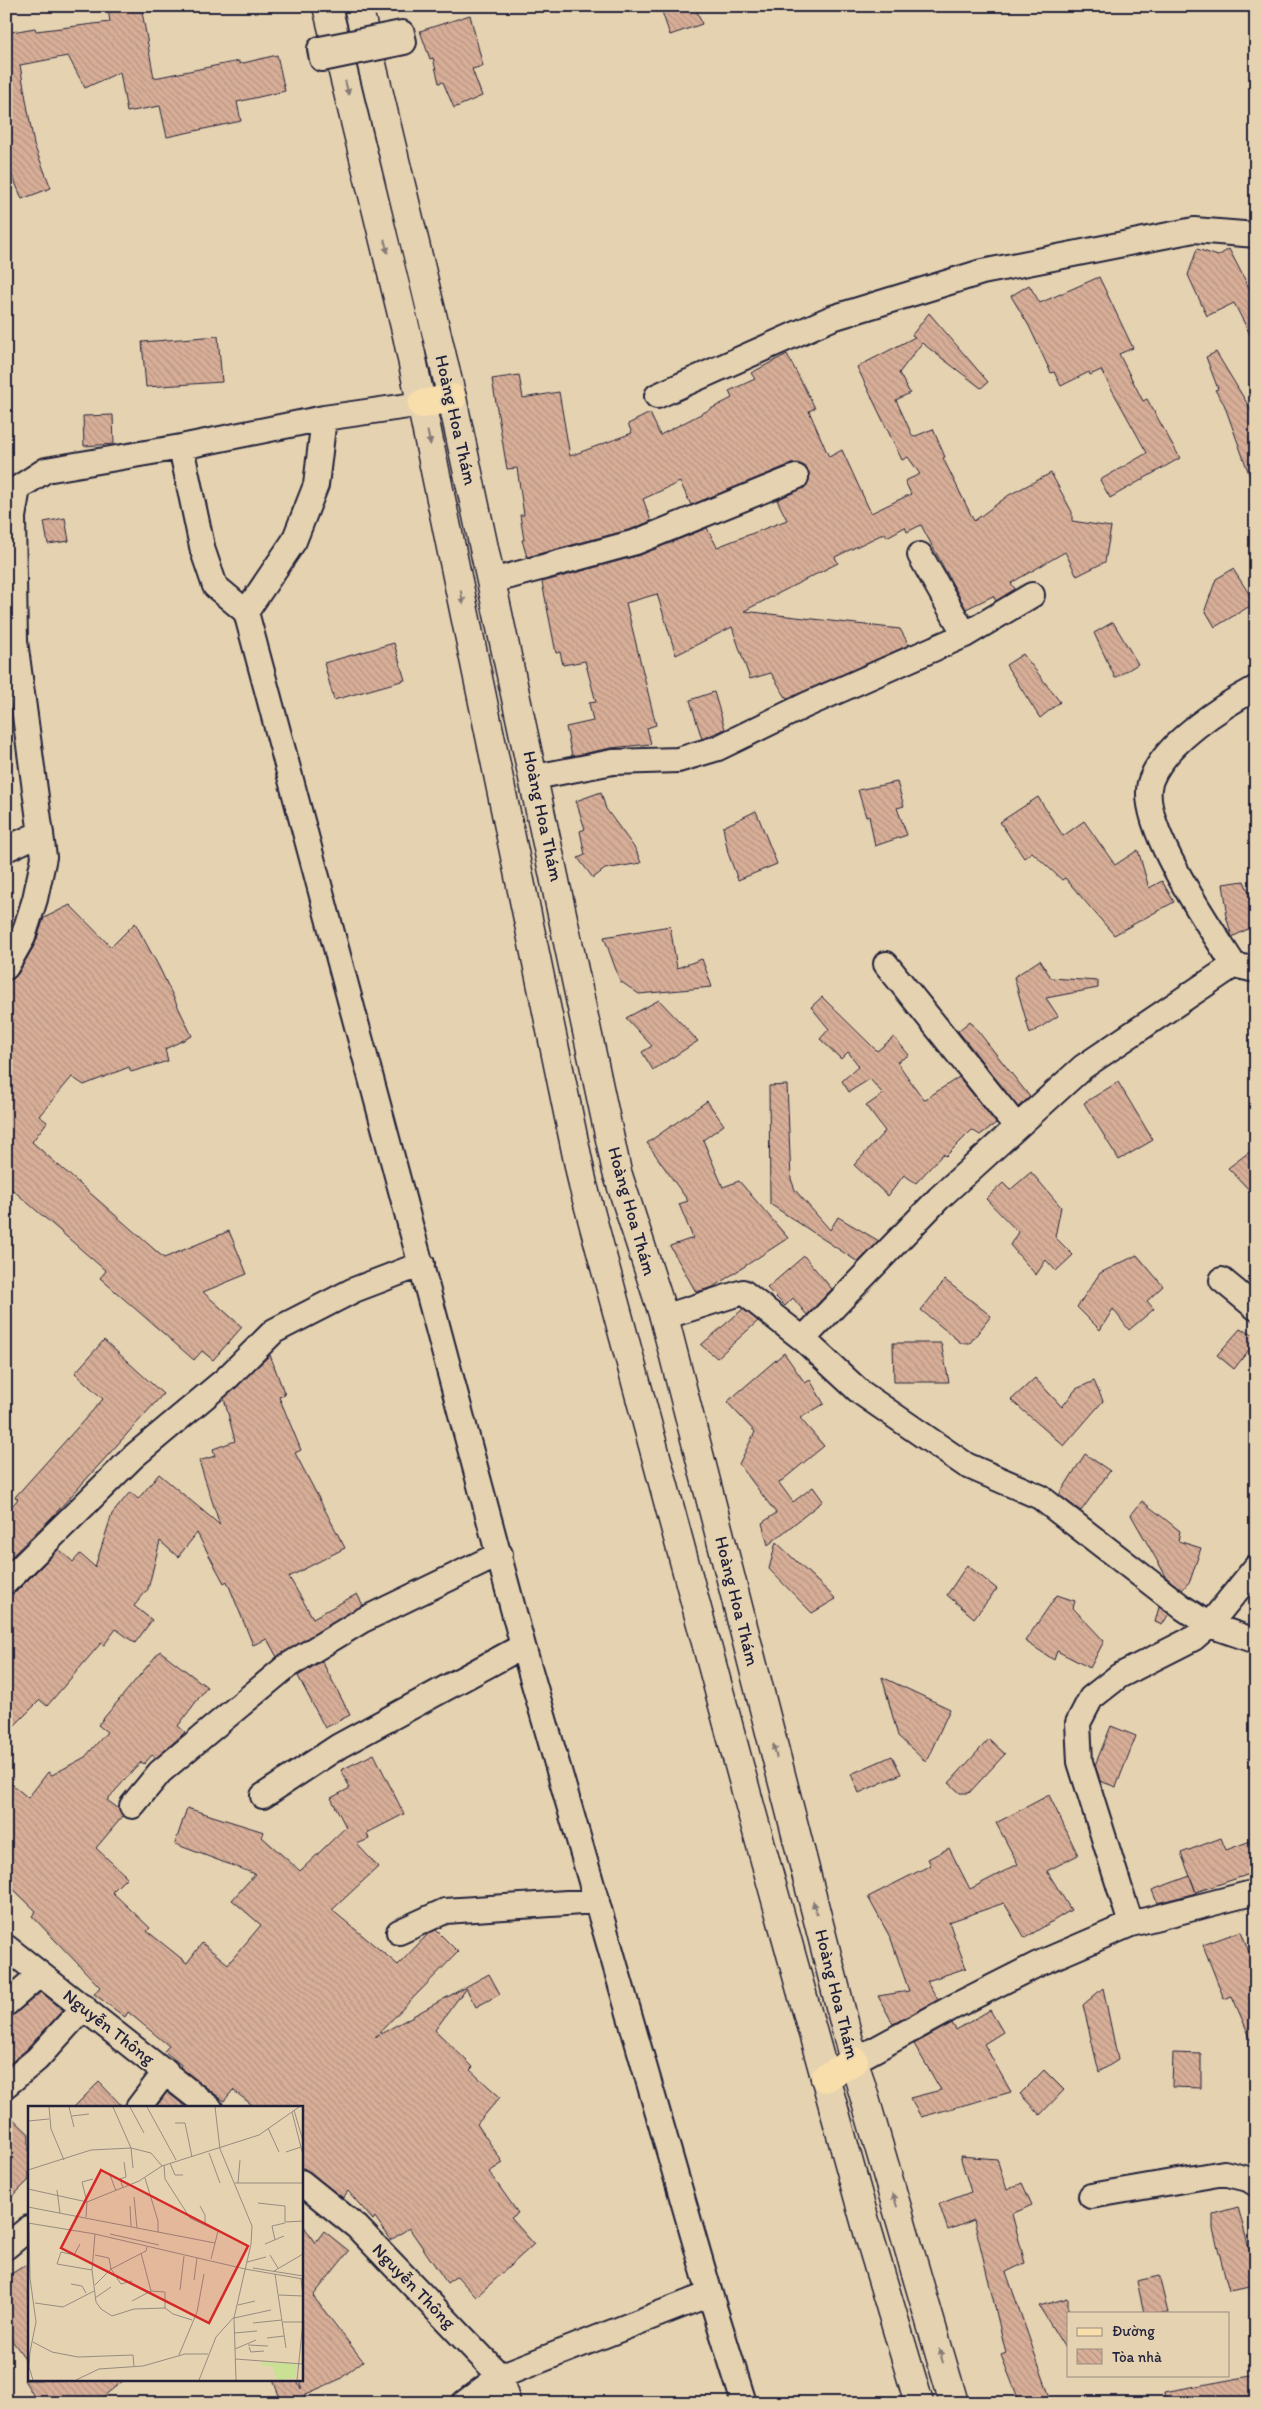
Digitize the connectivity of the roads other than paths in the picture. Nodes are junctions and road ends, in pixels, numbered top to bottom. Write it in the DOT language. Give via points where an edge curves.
graph roads {
  1 [pos="328,6"];
  2 [pos="358,6"];
  3 [pos="1256,234"];
  4 [pos="657,396"];
  5 [pos="452,398"];
  6 [pos="422,404"];
  7 [pos="324,418"];
  8 [pos="181,447"];
  9 [pos="796,477"];
  10 [pos="920,555"];
  11 [pos="492,581"];
  12 [pos="1032,595"];
  13 [pos="246,612"];
  14 [pos="965,635"];
  15 [pos="1256,688"];
  16 [pos="14,699"];
  17 [pos="535,778"];
  18 [pos="41,834"];
  19 [pos="6,849"];
  20 [pos="886,964"];
  21 [pos="6,967"];
  22 [pos="1245,967"];
  23 [pos="1016,1126"];
  24 [pos="422,1264"];
  25 [pos="1222,1280"];
  26 [pos="1256,1308"];
  27 [pos="664,1317"];
  28 [pos="804,1339"];
  29 [pos="500,1554"];
  30 [pos="1256,1567"];
  31 [pos="6,1582"];
  32 [pos="1209,1625"];
  33 [pos="1256,1640"];
  34 [pos="524,1646"];
  35 [pos="263,1796"];
  36 [pos="132,1806"];
  37 [pos="1256,1892"];
  38 [pos="597,1901"];
  39 [pos="1131,1924"];
  40 [pos="399,1932"];
  41 [pos="6,1947"];
  42 [pos="40,1974"];
  43 [pos="6,2004"];
  44 [pos="84,2007"];
  45 [pos="854,2061"];
  46 [pos="166,2071"];
  47 [pos="825,2078"];
  48 [pos="6,2085"];
  49 [pos="140,2106"];
  50 [pos="208,2106"];
  51 [pos="302,2183"];
  52 [pos="1256,2184"];
  53 [pos="1091,2196"];
  54 [pos="28,2229"];
  55 [pos="6,2247"];
  56 [pos="710,2294"];
  57 [pos="500,2376"];
  58 [pos="464,2403"];
  59 [pos="508,2403"];
  60 [pos="744,2403"];
  61 [pos="919,2403"];
  62 [pos="954,2403"];
  1 -- 6 [label="main road, Hoàng Hoa Thám, one-way"];
  2 -- 5 [label="main road, Hoàng Hoa Thám"];
  3 -- 4 [label="street" via="1194,230 982,272 832,318"];
  5 -- 6 [label="main road"];
  5 -- 11 [label="main road, Hoàng Hoa Thám"];
  6 -- 7 [label="street"];
  6 -- 47 [label="main road, Hoàng Hoa Thám, one-way" via="583,1185"];
  7 -- 8 [label="street"];
  7 -- 13 [label="street" via="316,485 294,540"];
  8 -- 13 [label="street" via="203,551 215,586"];
  8 -- 16 [label="street" via="46,470 18,488 13,517"];
  9 -- 11 [label="street" via="636,542"];
  10 -- 14 [label="street"];
  11 -- 17 [label="main road, Hoàng Hoa Thám"];
  12 -- 14 [label="street"];
  13 -- 24 [label="street"];
  14 -- 17 [label="street" via="718,748 678,760 613,762"];
  15 -- 22 [label="street" via="1224,706 1170,750 1151,780 1150,795 1153,817 1168,855"];
  16 -- 18 [label="street"];
  17 -- 27 [label="main road, Hoàng Hoa Thám" via="617,1172"];
  18 -- 19 [label="street"];
  18 -- 21 [label="street" via="44,857 35,899 23,937"];
  20 -- 23 [label="street"];
  22 -- 23 [label="street" via="1083,1068"];
  23 -- 28 [label="street" via="938,1198"];
  24 -- 29 [label="street"];
  24 -- 31 [label="street" via="354,1290 274,1331 226,1379 134,1456"];
  25 -- 26 [label="street"];
  27 -- 28 [label="street" via="743,1292"];
  45 -- 27 [label="main road, Hoàng Hoa Thám, one-way"];
  28 -- 32 [label="street" via="860,1392 966,1465 1040,1497"];
  29 -- 34 [label="street"];
  29 -- 36 [label="street" via="361,1621 286,1666 160,1772"];
  30 -- 32 [label="street"];
  32 -- 33 [label="street"];
  32 -- 39 [label="street" via="1194,1638 1119,1676 1091,1698 1078,1723 1080,1762"];
  34 -- 35 [label="street" via="339,1746"];
  34 -- 38 [label="street"];
  37 -- 39 [label="street"];
  38 -- 40 [label="street" via="445,1911"];
  38 -- 56 [label="street"];
  39 -- 45 [label="street" via="1021,1973"];
  41 -- 42 [label="street, Nguyễn Thông"];
  42 -- 43 [label="street"];
  42 -- 44 [label="street, Nguyễn Thông"];
  44 -- 46 [label="street, Nguyễn Thông"];
  44 -- 48 [label="street" via="37,2059"];
  45 -- 47 [label="main road"];
  62 -- 45 [label="main road, Hoàng Hoa Thám, one-way"];
  46 -- 49 [label="street"];
  46 -- 50 [label="street, Nguyễn Thông"];
  47 -- 61 [label="main road, Hoàng Hoa Thám"];
  51 -- 57 [label="street, Nguyễn Thông" via="357,2227"];
  52 -- 53 [label="street" via="1224,2173"];
  54 -- 55 [label="street"];
  56 -- 57 [label="street"];
  56 -- 60 [label="street"];
  57 -- 58 [label="street"];
  57 -- 59 [label="street, Nguyễn Thông"];
}
